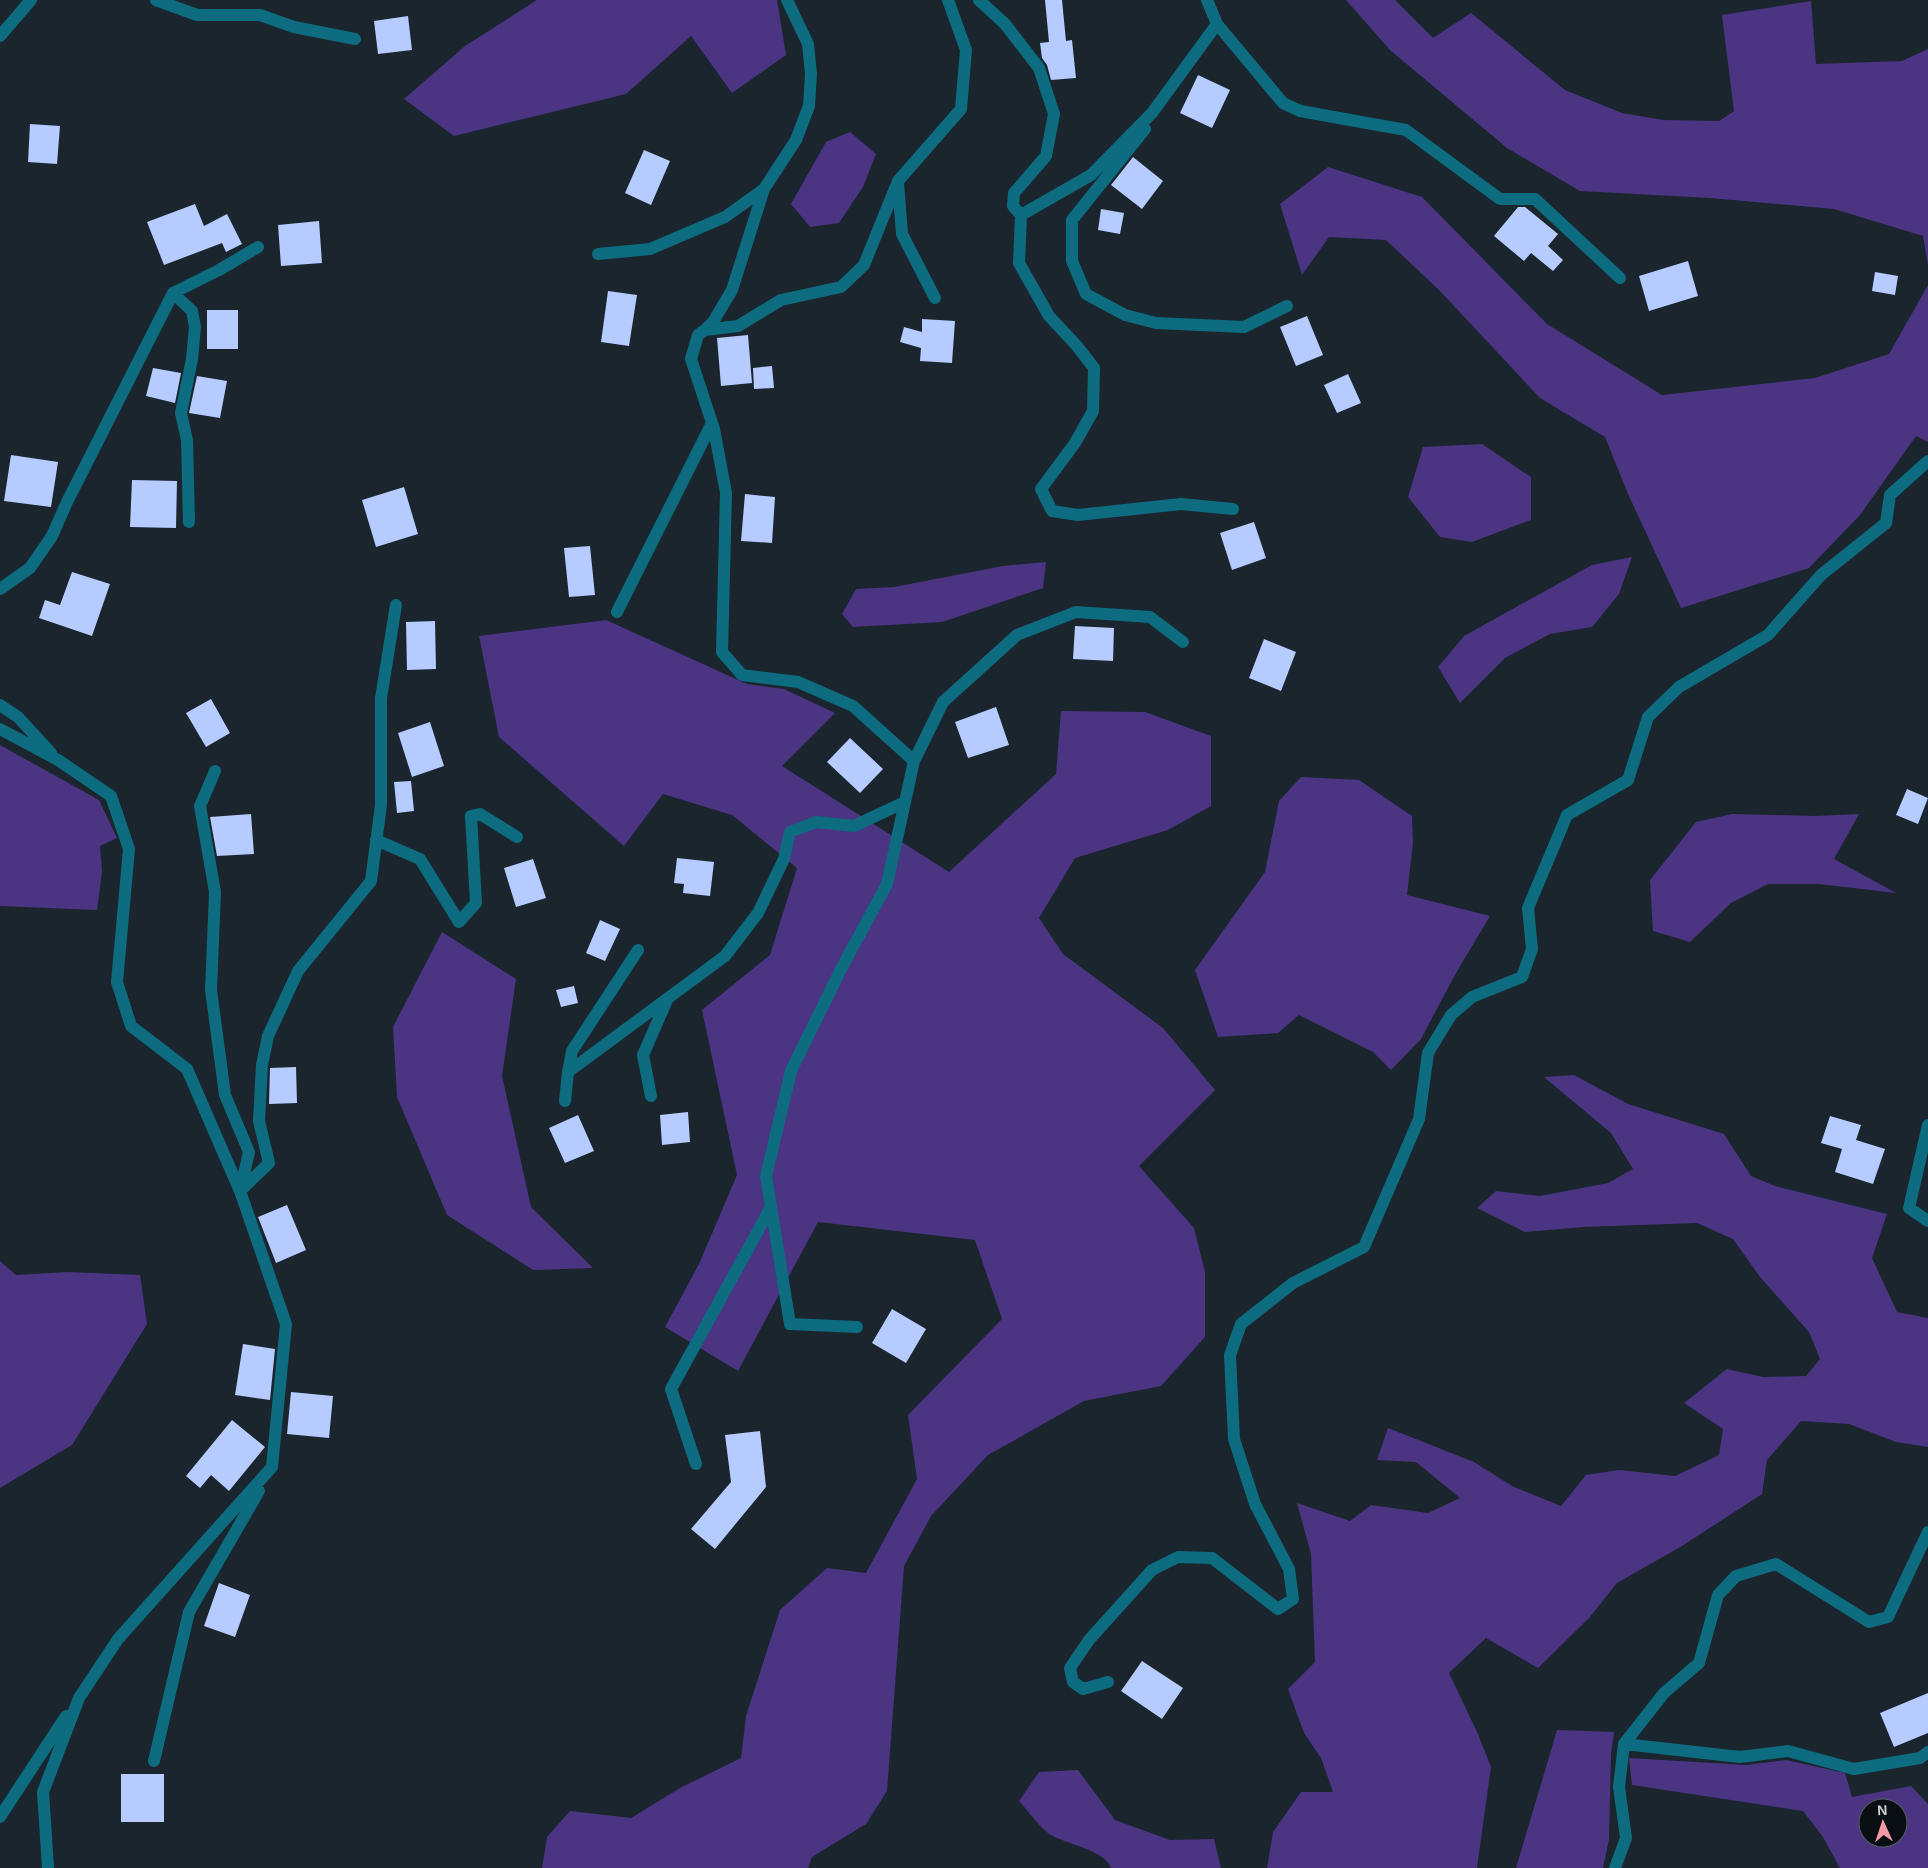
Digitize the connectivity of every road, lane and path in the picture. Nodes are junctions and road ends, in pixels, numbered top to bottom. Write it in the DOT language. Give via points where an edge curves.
graph roads {
  1 [pos="31,0"];
  2 [pos="156,0"];
  3 [pos="787,0"];
  4 [pos="948,0"];
  5 [pos="979,0"];
  6 [pos="1207,0"];
  7 [pos="1217,24"];
  8 [pos="0,36"];
  9 [pos="355,39"];
  10 [pos="1152,113"];
  11 [pos="898,181"];
  12 [pos="764,189"];
  13 [pos="1021,215"];
  14 [pos="258,247"];
  15 [pos="598,254"];
  16 [pos="1620,278"];
  17 [pos="173,293"];
  18 [pos="934,298"];
  19 [pos="1287,306"];
  20 [pos="706,330"];
  21 [pos="712,423"];
  22 [pos="1928,462"];
  23 [pos="1233,509"];
  24 [pos="188,522"];
  25 [pos="0,589"];
  26 [pos="396,605"];
  27 [pos="618,612"];
  28 [pos="1183,642"];
  29 [pos="0,705"];
  30 [pos="0,729"];
  31 [pos="58,760"];
  32 [pos="914,761"];
  33 [pos="215,771"];
  34 [pos="905,802"];
  35 [pos="516,837"];
  36 [pos="376,840"];
  37 [pos="638,950"];
  38 [pos="668,998"];
  39 [pos="568,1072"];
  40 [pos="651,1096"];
  41 [pos="564,1101"];
  42 [pos="1928,1125"];
  43 [pos="240,1191"];
  44 [pos="771,1207"];
  45 [pos="1928,1221"];
  46 [pos="856,1327"];
  47 [pos="696,1464"];
  48 [pos="272,1467"];
  49 [pos="1928,1532"];
  50 [pos="1108,1682"];
  51 [pos="78,1698"];
  52 [pos="1624,1744"];
  53 [pos="1928,1752"];
  54 [pos="154,1761"];
  55 [pos="0,1817"];
  56 [pos="48,1868"];
  57 [pos="1615,1868"];
  1 -- 8 [label="street"];
  2 -- 9 [label="street" via="197,15 260,15 294,27"];
  3 -- 12 [label="street" via="808,44 811,74 809,106 796,140"];
  4 -- 11 [label="street" via="966,50 961,109"];
  5 -- 13 [label="street" via="1005,24 1039,68 1054,114 1046,156 1014,193 1013,206"];
  6 -- 7 [label="street"];
  7 -- 10 [label="street"];
  7 -- 16 [label="street" via="1283,103 1300,111 1406,130 1500,200 1535,199"];
  10 -- 13 [label="street" via="1091,175"];
  10 -- 19 [label="street" via="1144,132 1072,220 1072,261 1086,294 1125,315 1156,323 1244,327"];
  11 -- 18 [label="street" via="902,234"];
  11 -- 20 [label="street" via="864,265 842,287 781,300 738,326"];
  12 -- 15 [label="street" via="725,217 650,249"];
  12 -- 20 [label="street" via="732,290"];
  13 -- 23 [label="street" via="1019,263 1049,316 1094,368 1093,411 1075,443 1041,489 1052,511 1078,515 1181,504"];
  14 -- 17 [label="street"];
  17 -- 24 [label="street" via="192,311 195,327 181,413 187,440"];
  17 -- 25 [label="street" via="52,536 30,568"];
  20 -- 21 [label="street" via="698,335 691,359"];
  21 -- 27 [label="street"];
  21 -- 32 [label="street" via="726,493 722,652 742,674 798,682 853,706"];
  22 -- 50 [label="street" via="1890,495 1886,523 1821,575 1768,635 1679,687 1648,717 1628,780 1567,814 1528,908 1532,949 1522,977 1472,997 1451,1015 1428,1053 1419,1119 1364,1247 1293,1283 1241,1324 1230,1355 1234,1439 1255,1504 1289,1569 1293,1599 1278,1609 1212,1558 1178,1557 1152,1570 1089,1640 1070,1668 1073,1682 1083,1689"];
  26 -- 36 [label="street" via="381,698 381,805"];
  28 -- 32 [label="street" via="1150,617 1076,612 1017,635 942,702"];
  29 -- 31 [label="street" via="18,717"];
  30 -- 31 [label="street"];
  31 -- 43 [label="street" via="111,796 129,848 117,982 131,1026 187,1069"];
  32 -- 34 [label="street"];
  33 -- 43 [label="street" via="200,806 215,892 211,990 225,1095 249,1152"];
  34 -- 38 [label="street" via="854,826 816,822 790,832 784,859 758,913 725,956"];
  34 -- 44 [label="street" via="887,884 791,1071 766,1176"];
  35 -- 36 [label="street" via="480,814 472,816 476,903 459,922 420,859"];
  36 -- 43 [label="street" via="371,881 298,971 268,1036 262,1065 259,1121 269,1163"];
  37 -- 39 [label="street" via="572,1050"];
  38 -- 39 [label="street"];
  38 -- 40 [label="street" via="643,1055"];
  39 -- 41 [label="street"];
  42 -- 45 [label="street" via="1909,1208"];
  43 -- 48 [label="street" via="286,1324"];
  44 -- 46 [label="street" via="790,1324"];
  44 -- 47 [label="street" via="671,1389"];
  48 -- 51 [label="street" via="118,1639"];
  48 -- 54 [label="street" via="190,1612"];
  49 -- 52 [label="street" via="1888,1617 1869,1622 1776,1564 1736,1576 1718,1595 1699,1663 1664,1694"];
  51 -- 55 [label="street"];
  51 -- 56 [label="street" via="43,1792"];
  52 -- 53 [label="street" via="1740,1757 1788,1751 1854,1769 1920,1758"];
  52 -- 57 [label="street" via="1619,1786 1626,1838"];
}
